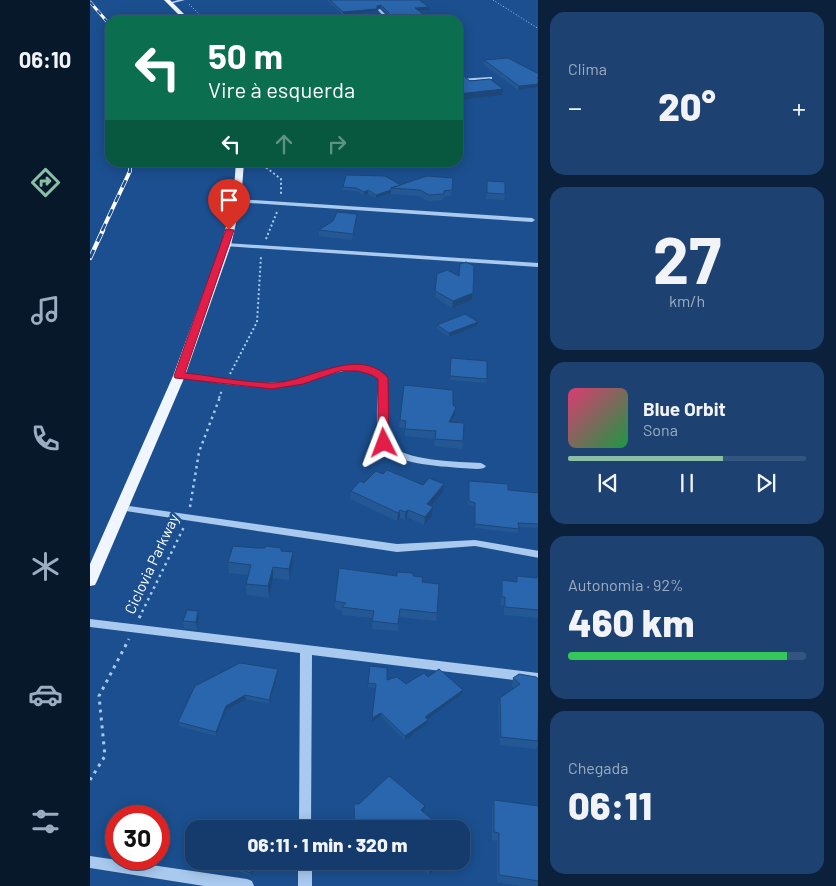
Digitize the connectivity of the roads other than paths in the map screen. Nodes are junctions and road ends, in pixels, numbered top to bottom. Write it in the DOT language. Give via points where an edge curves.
graph roads {
  1 [pos="184,0"];
  2 [pos="169,2"];
  3 [pos="380,10"];
  4 [pos="182,15"];
  5 [pos="386,15"];
  6 [pos="490,78"];
  7 [pos="463,80"];
  8 [pos="240,167"];
  9 [pos="237,201"];
  10 [pos="532,220"];
  11 [pos="226,245"];
  12 [pos="538,264"];
  13 [pos="179,376"];
  14 [pos="226,380"];
  15 [pos="481,466"];
  16 [pos="122,508"];
  17 [pos="538,555"];
  18 [pos="90,581"];
  19 [pos="90,623"];
  20 [pos="134,629"];
  21 [pos="306,650"];
  22 [pos="538,678"];
  23 [pos="306,820"];
  24 [pos="90,862"];
  25 [pos="305,870"];
  26 [pos="247,886"];
  27 [pos="305,886"];
  1 -- 2 [label="street"];
  2 -- 4 [label="main road"];
  3 -- 5 [label="street"];
  6 -- 7 [label="street"];
  8 -- 9 [label="main road"];
  9 -- 10 [label="street"];
  9 -- 11 [label="main road"];
  11 -- 12 [label="street"];
  11 -- 13 [label="main road"];
  13 -- 14 [label="street"];
  13 -- 16 [label="main road"];
  14 -- 15 [label="street" via="272,386 299,382 339,368 376,372 383,378 384,443 392,452 410,458"];
  16 -- 17 [label="street" via="397,548 475,543"];
  16 -- 18 [label="main road"];
  19 -- 20 [label="street"];
  20 -- 21 [label="street"];
  21 -- 22 [label="street"];
  21 -- 23 [label="street"];
  24 -- 26 [label="street"];
  25 -- 27 [label="street"];
}
